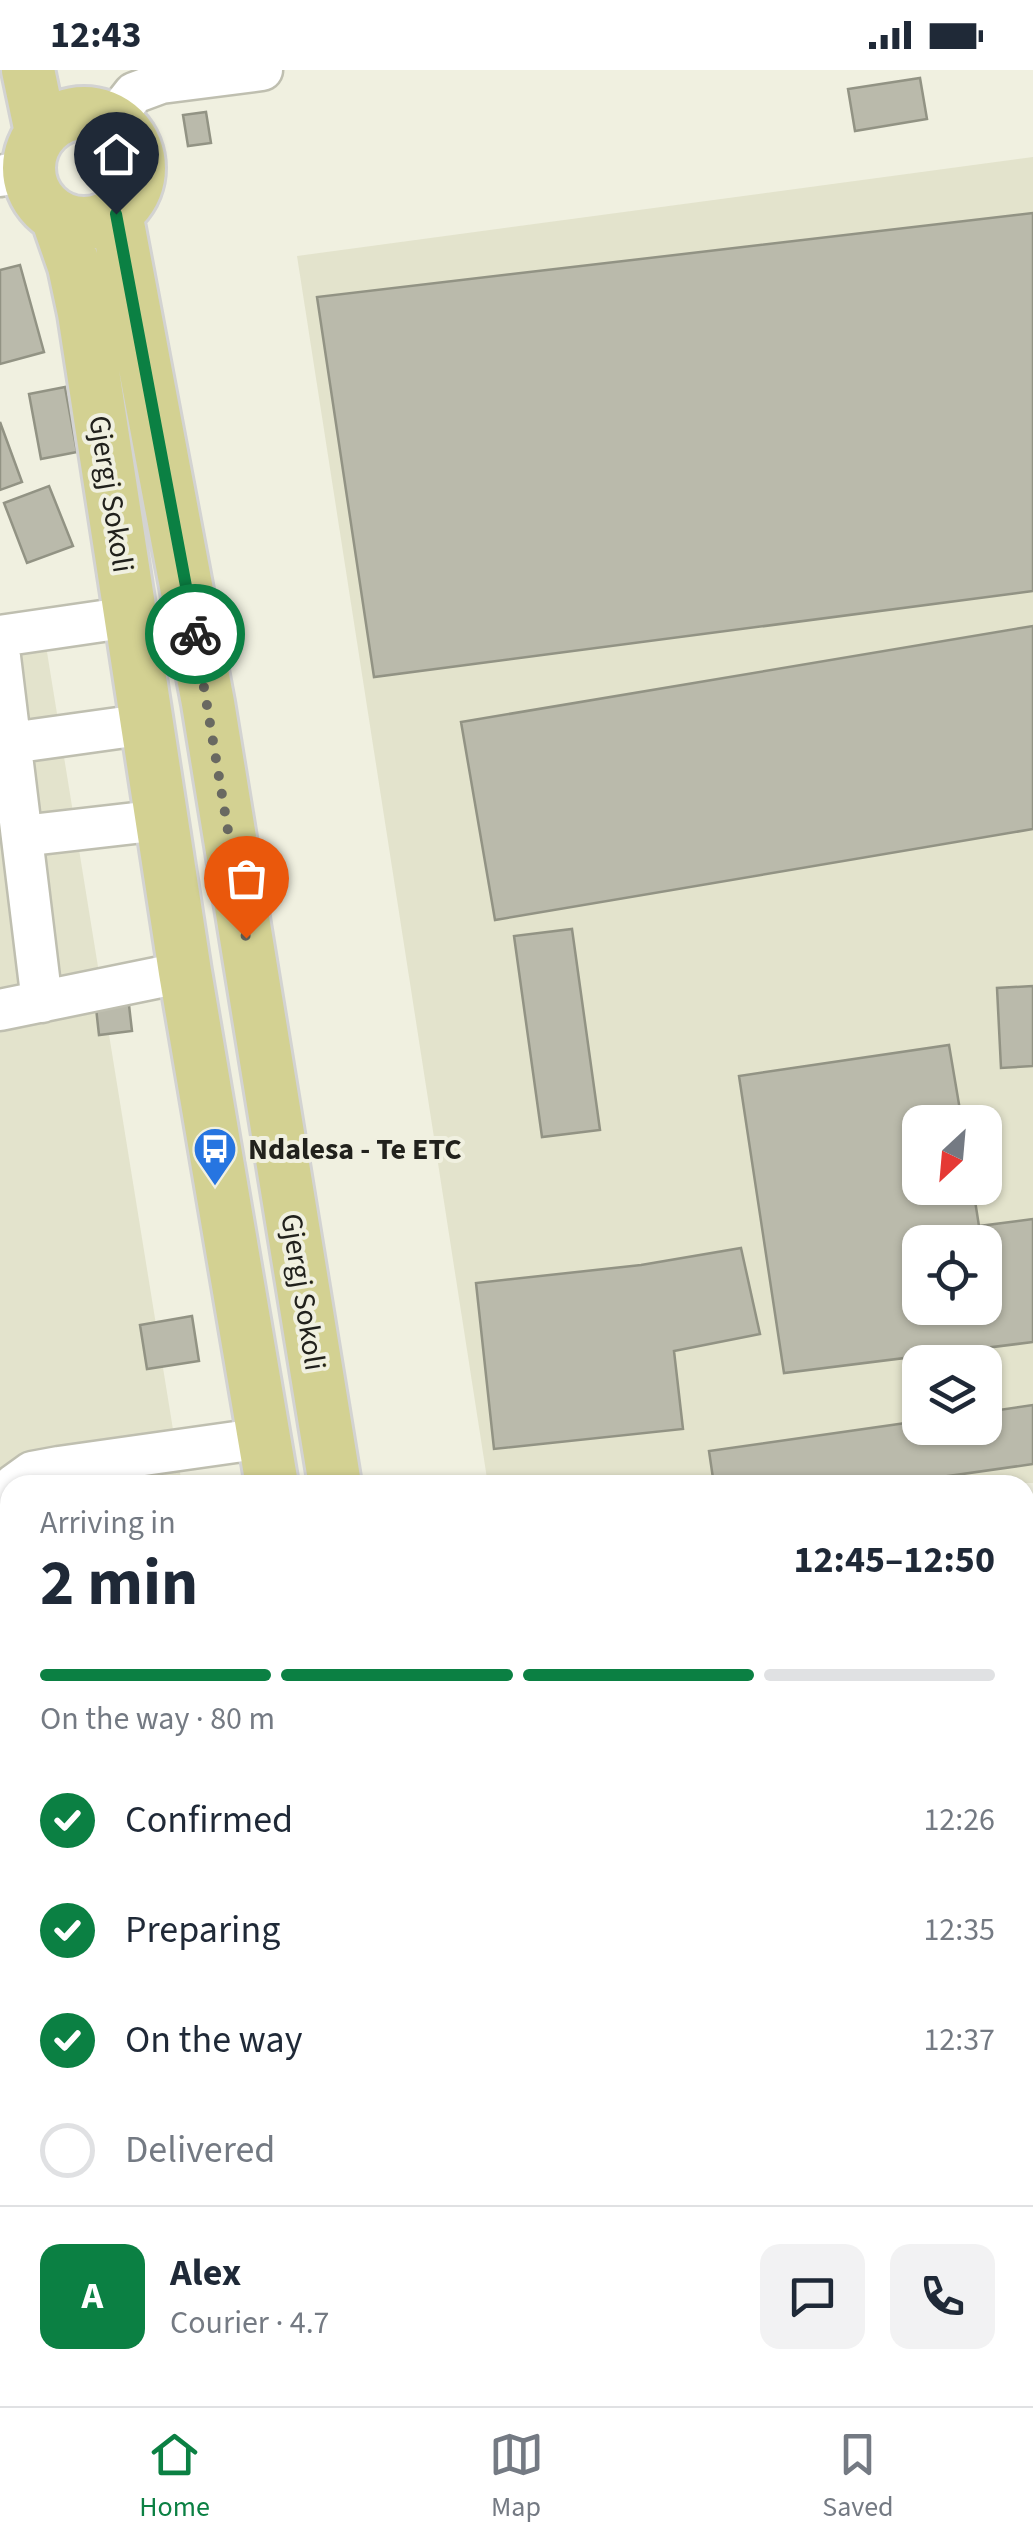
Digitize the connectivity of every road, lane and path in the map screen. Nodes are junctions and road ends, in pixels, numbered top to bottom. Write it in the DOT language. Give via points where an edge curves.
graph roads {
  1 [pos="28,70"];
  2 [pos="262,70"];
  3 [pos="112,121"];
  4 [pos="36,133"];
  5 [pos="116,214"];
  6 [pos="57,217"];
  7 [pos="130,617"];
  8 [pos="0,636"];
  9 [pos="0,657"];
  10 [pos="147,724"];
  11 [pos="10,742"];
  12 [pos="162,820"];
  13 [pos="22,836"];
  14 [pos="185,972"];
  15 [pos="42,1002"];
  16 [pos="0,1010"];
  17 [pos="268,1461"];
  18 [pos="167,1468"];
  19 [pos="80,1474"];
  20 [pos="28,1475"];
  21 [pos="332,1475"];
  1 -- 4 [label="main road"];
  2 -- 3 [label="street" via="161,83 134,93"];
  3 -- 4 [label="main road" via="77,114"];
  3 -- 5 [label="main road" via="135,148 139,166 130,200"];
  4 -- 6 [label="main road" via="32,188"];
  5 -- 6 [label="main road" via="87,224"];
  5 -- 21 [label="main road, Gjergj Sokoli" via="208,704"];
  6 -- 7 [label="main road, Gjergj Sokoli" via="84,313"];
  7 -- 8 [label="street"];
  7 -- 10 [label="main road, Gjergj Sokoli"];
  9 -- 11 [label="street"];
  10 -- 11 [label="street"];
  10 -- 12 [label="main road, Gjergj Sokoli"];
  11 -- 13 [label="street"];
  12 -- 13 [label="street"];
  12 -- 14 [label="main road, Gjergj Sokoli"];
  13 -- 15 [label="street"];
  14 -- 15 [label="street"];
  14 -- 17 [label="main road, Gjergj Sokoli"];
  15 -- 16 [label="street"];
  17 -- 18 [label="street"];
  18 -- 19 [label="street"];
  19 -- 20 [label="street"];
}
